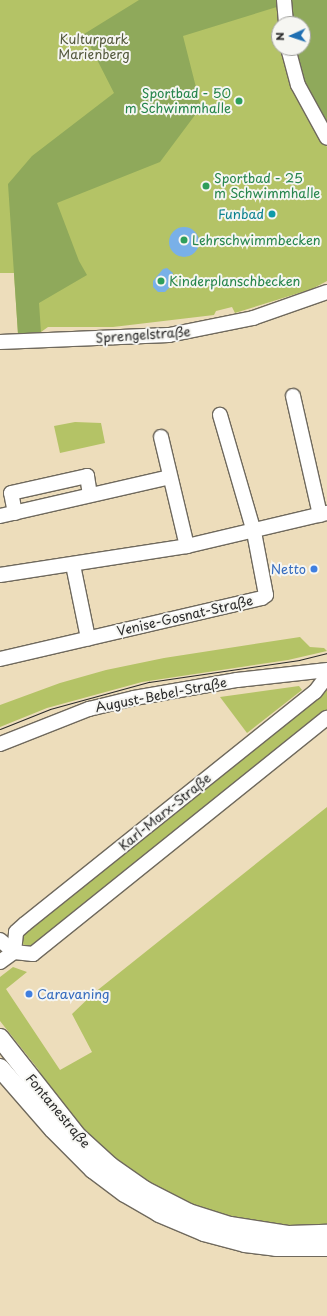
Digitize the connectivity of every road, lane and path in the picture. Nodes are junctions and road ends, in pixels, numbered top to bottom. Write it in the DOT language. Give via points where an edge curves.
graph roads {
  1 [pos="284,0"];
  2 [pos="285,16"];
  3 [pos="290,56"];
  4 [pos="327,138"];
  5 [pos="327,292"];
  6 [pos="0,342"];
  7 [pos="293,396"];
  8 [pos="220,415"];
  9 [pos="161,437"];
  10 [pos="170,477"];
  11 [pos="90,495"];
  12 [pos="15,513"];
  13 [pos="324,514"];
  14 [pos="0,516"];
  15 [pos="254,532"];
  16 [pos="187,546"];
  17 [pos="73,565"];
  18 [pos="1,571"];
  19 [pos="88,638"];
  20 [pos="0,659"];
  21 [pos="327,670"];
  22 [pos="327,676"];
  23 [pos="327,718"];
  24 [pos="0,744"];
  25 [pos="0,940"];
  26 [pos="14,952"];
  27 [pos="0,962"];
  28 [pos="0,1038"];
  29 [pos="0,1068"];
  30 [pos="327,1234"];
  31 [pos="327,1247"];
  1 -- 2 [label="street"];
  3 -- 4 [label="street" via="298,85"];
  5 -- 6 [label="street, Sprengelstraße" via="253,318 169,336"];
  7 -- 13 [label="street"];
  8 -- 15 [label="street, Venise-Gosnat-Straße"];
  9 -- 10 [label="street"];
  10 -- 11 [label="street"];
  10 -- 16 [label="street"];
  11 -- 12 [label="street"];
  11 -- 12 [label="street" via="87,476 11,493"];
  12 -- 14 [label="street"];
  13 -- 15 [label="street"];
  15 -- 16 [label="street"];
  15 -- 19 [label="street, Venise-Gosnat-Straße" via="266,595 262,598"];
  16 -- 17 [label="street"];
  17 -- 18 [label="street"];
  17 -- 19 [label="street"];
  19 -- 20 [label="street, Venise-Gosnat-Straße"];
  21 -- 24 [label="street, August-Bebel-Straße" via="237,680 134,698 90,709"];
  22 -- 26 [label="street, Karl-Marx-Straße" via="314,692 25,924 16,932"];
  23 -- 26 [label="street" via="33,954"];
  25 -- 26 [label="street"];
  26 -- 27 [label="street"];
  28 -- 30 [label="main road, Fontanestraße" via="78,1137 110,1166 144,1190 189,1213 230,1226 277,1234"];
  29 -- 31 [label="main road, Fontanestraße" via="77,1154 108,1182 139,1203 179,1223 223,1238 276,1247"];
}
